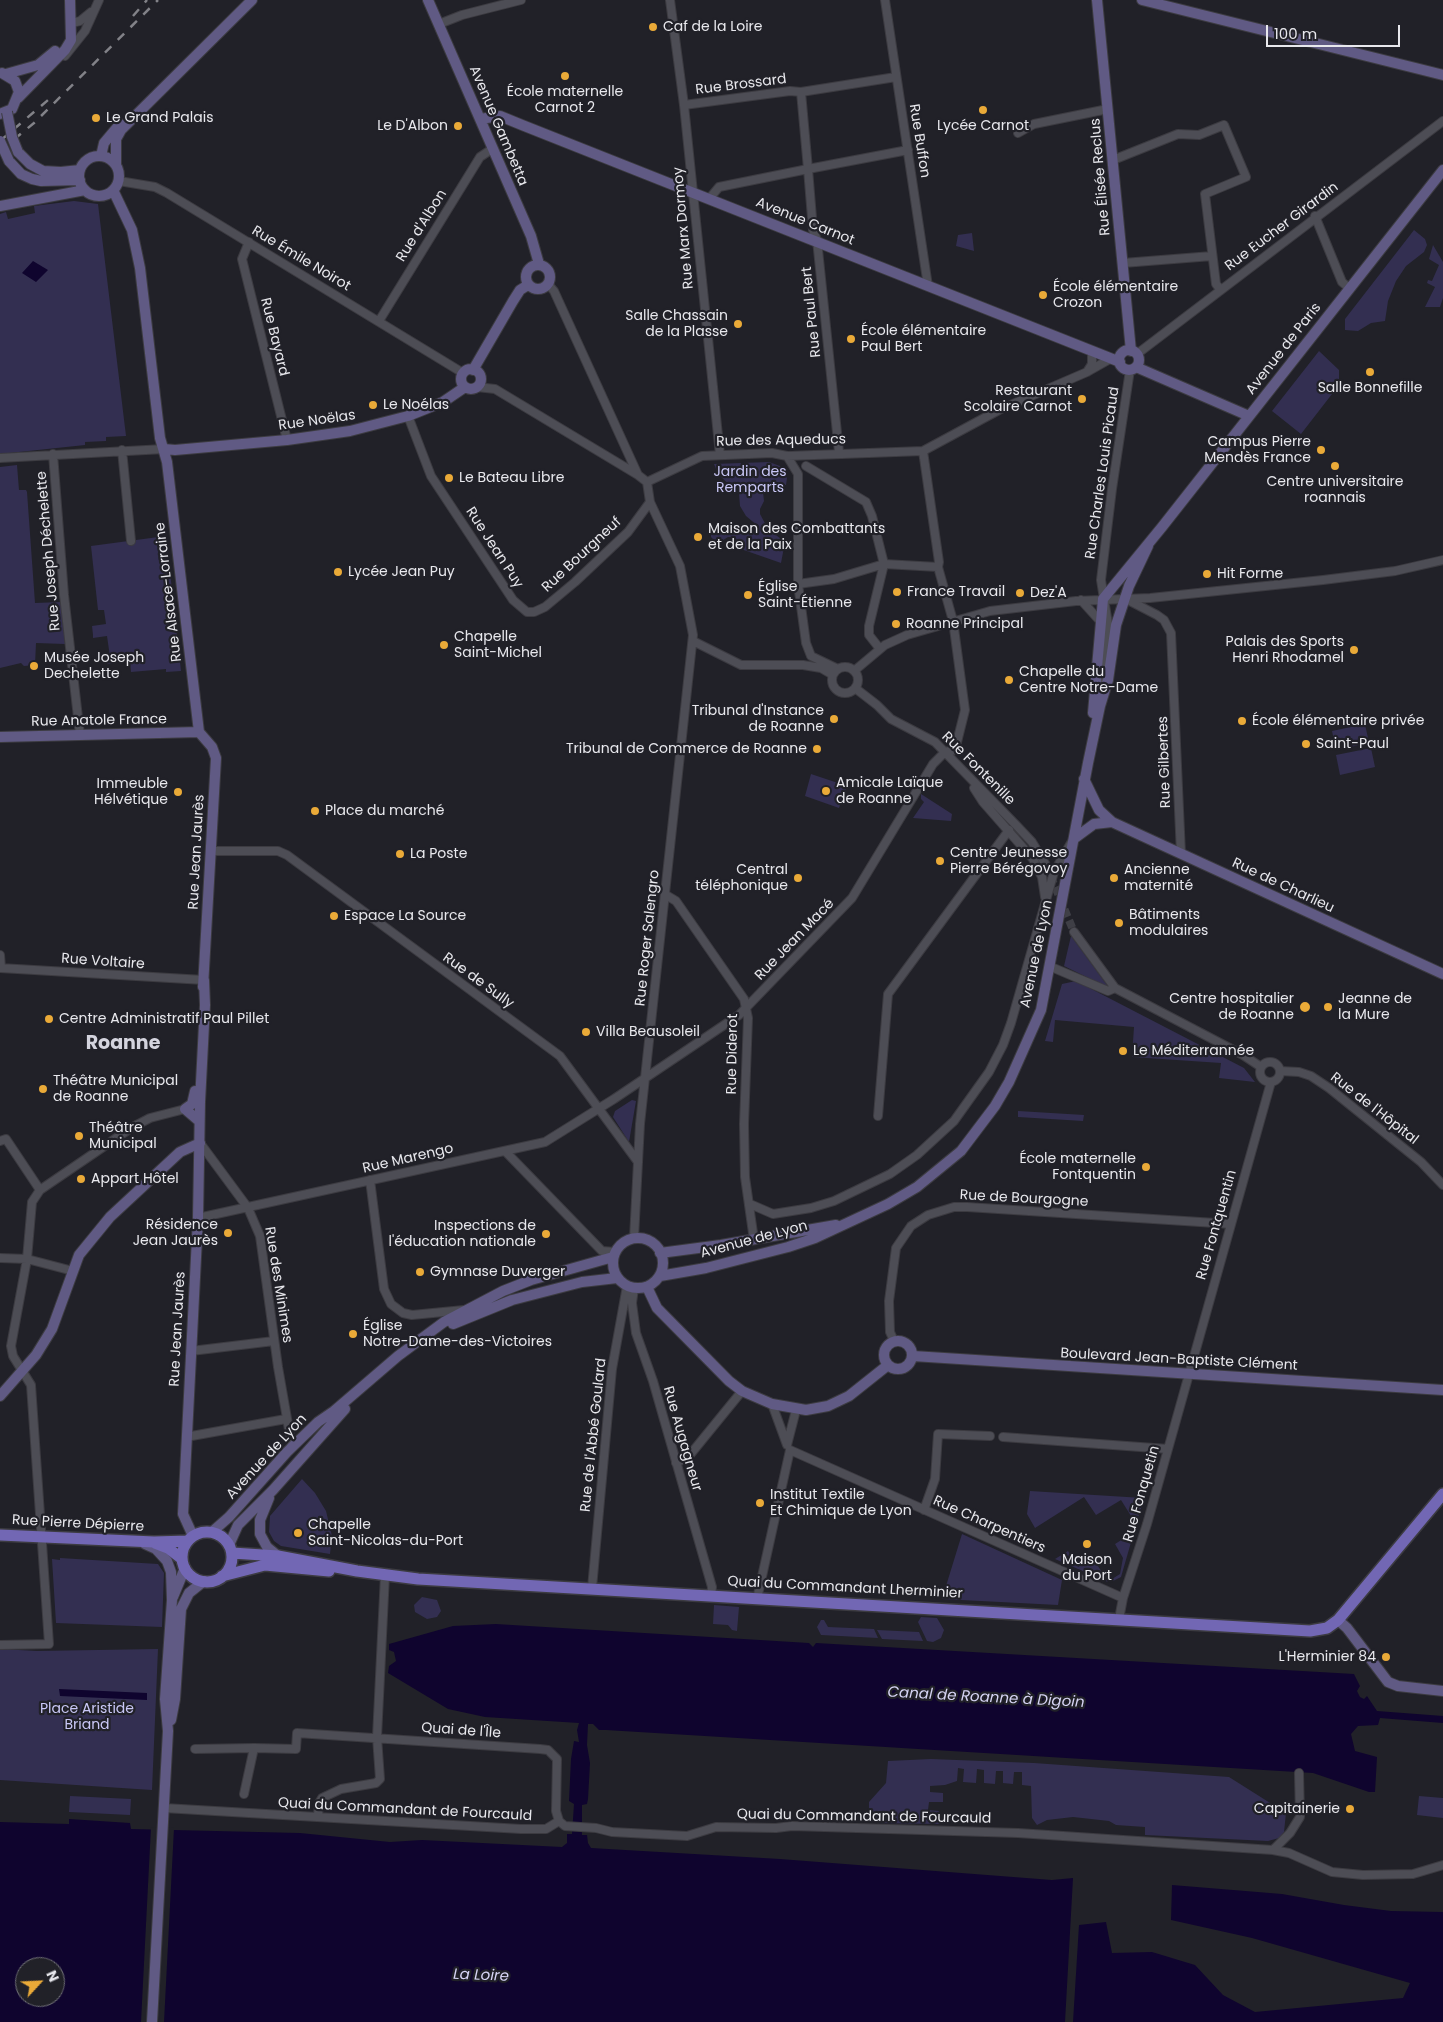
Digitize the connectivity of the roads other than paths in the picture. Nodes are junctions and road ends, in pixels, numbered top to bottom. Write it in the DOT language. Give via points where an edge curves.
graph roads {
  1 [pos="70,0"];
  2 [pos="99,0"];
  3 [pos="245,0"];
  4 [pos="252,0"];
  5 [pos="428,0"];
  6 [pos="521,0"];
  7 [pos="670,0"];
  8 [pos="885,0"];
  9 [pos="1098,0"];
  10 [pos="1142,0"];
  11 [pos="94,8"];
  12 [pos="72,23"];
  13 [pos="438,24"];
  14 [pos="3,73"];
  15 [pos="42,74"];
  16 [pos="1443,74"];
  17 [pos="896,78"];
  18 [pos="801,92"];
  19 [pos="18,98"];
  20 [pos="684,105"];
  21 [pos="1108,109"];
  22 [pos="4,113"];
  23 [pos="480,119"];
  24 [pos="1443,121"];
  25 [pos="1018,133"];
  26 [pos="0,141"];
  27 [pos="492,150"];
  28 [pos="908,150"];
  29 [pos="101,156"];
  30 [pos="1113,160"];
  31 [pos="116,164"];
  32 [pos="808,169"];
  33 [pos="1443,170"];
  34 [pos="81,180"];
  35 [pos="119,181"];
  36 [pos="113,190"];
  37 [pos="694,193"];
  38 [pos="709,199"];
  39 [pos="0,206"];
  40 [pos="1315,216"];
  41 [pos="817,240"];
  42 [pos="249,242"];
  43 [pos="1212,256"];
  44 [pos="1122,263"];
  45 [pos="539,264"];
  46 [pos="528,284"];
  47 [pos="548,284"];
  48 [pos="928,286"];
  49 [pos="1349,288"];
  50 [pos="1220,289"];
  51 [pos="379,321"];
  52 [pos="1092,351"];
  53 [pos="1134,352"];
  54 [pos="1115,360"];
  55 [pos="1133,369"];
  56 [pos="468,371"];
  57 [pos="1087,372"];
  58 [pos="465,387"];
  59 [pos="477,387"];
  60 [pos="408,416"];
  61 [pos="1249,416"];
  62 [pos="287,440"];
  63 [pos="164,449"];
  64 [pos="122,450"];
  65 [pos="923,451"];
  66 [pos="839,452"];
  67 [pos="820,453"];
  68 [pos="52,454"];
  69 [pos="720,455"];
  70 [pos="787,456"];
  71 [pos="0,458"];
  72 [pos="806,466"];
  73 [pos="798,474"];
  74 [pos="638,475"];
  75 [pos="647,482"];
  76 [pos="650,502"];
  77 [pos="131,541"];
  78 [pos="1148,546"];
  79 [pos="1443,560"];
  80 [pos="1133,562"];
  81 [pos="884,564"];
  82 [pos="938,567"];
  83 [pos="798,584"];
  84 [pos="1124,598"];
  85 [pos="1103,599"];
  86 [pos="1080,600"];
  87 [pos="522,610"];
  88 [pos="953,621"];
  89 [pos="1100,622"];
  90 [pos="693,641"];
  91 [pos="880,649"];
  92 [pos="811,656"];
  93 [pos="803,665"];
  94 [pos="854,670"];
  95 [pos="835,672"];
  96 [pos="855,688"];
  97 [pos="1100,706"];
  98 [pos="199,732"];
  99 [pos="80,735"];
  100 [pos="0,737"];
  101 [pos="945,752"];
  102 [pos="1088,763"];
  103 [pos="968,778"];
  104 [pos="1084,779"];
  105 [pos="1112,822"];
  106 [pos="1010,830"];
  107 [pos="1075,838"];
  108 [pos="210,851"];
  109 [pos="1181,854"];
  110 [pos="1046,865"];
  111 [pos="666,894"];
  112 [pos="1046,899"];
  113 [pos="1074,932"];
  114 [pos="0,955"];
  115 [pos="1049,966"];
  116 [pos="0,968"];
  117 [pos="1443,974"];
  118 [pos="204,980"];
  119 [pos="1115,988"];
  120 [pos="746,1008"];
  121 [pos="1261,1067"];
  122 [pos="1280,1071"];
  123 [pos="646,1078"];
  124 [pos="1271,1082"];
  125 [pos="614,1099"];
  126 [pos="185,1109"];
  127 [pos="597,1109"];
  128 [pos="878,1116"];
  129 [pos="199,1121"];
  130 [pos="3,1140"];
  131 [pos="200,1143"];
  132 [pos="505,1151"];
  133 [pos="638,1162"];
  134 [pos="370,1180"];
  135 [pos="1443,1185"];
  136 [pos="40,1190"];
  137 [pos="750,1204"];
  138 [pos="248,1208"];
  139 [pos="198,1218"];
  140 [pos="852,1222"];
  141 [pos="1231,1224"];
  142 [pos="634,1238"];
  143 [pos="754,1240"];
  144 [pos="660,1253"];
  145 [pos="614,1255"];
  146 [pos="0,1258"];
  147 [pos="27,1259"];
  148 [pos="73,1271"];
  149 [pos="660,1276"];
  150 [pos="617,1278"];
  151 [pos="631,1287"];
  152 [pos="647,1287"];
  153 [pos="466,1310"];
  154 [pos="274,1341"];
  155 [pos="894,1341"];
  156 [pos="191,1351"];
  157 [pos="398,1356"];
  158 [pos="913,1356"];
  159 [pos="888,1365"];
  160 [pos="22,1370"];
  161 [pos="1188,1374"];
  162 [pos="367,1384"];
  163 [pos="1443,1390"];
  164 [pos="742,1391"];
  165 [pos="2,1395"];
  166 [pos="772,1404"];
  167 [pos="796,1410"];
  168 [pos="286,1419"];
  169 [pos="990,1436"];
  170 [pos="186,1437"];
  171 [pos="1003,1437"];
  172 [pos="292,1447"];
  173 [pos="788,1448"];
  174 [pos="1168,1448"];
  175 [pos="676,1462"];
  176 [pos="273,1490"];
  177 [pos="1443,1494"];
  178 [pos="924,1510"];
  179 [pos="212,1532"];
  180 [pos="0,1535"];
  181 [pos="42,1536"];
  182 [pos="190,1538"];
  183 [pos="140,1541"];
  184 [pos="154,1542"];
  185 [pos="230,1549"];
  186 [pos="278,1556"];
  187 [pos="184,1564"];
  188 [pos="348,1570"];
  189 [pos="385,1575"];
  190 [pos="222,1576"];
  191 [pos="204,1581"];
  192 [pos="592,1588"];
  193 [pos="711,1596"];
  194 [pos="757,1598"];
  195 [pos="1123,1598"];
  196 [pos="172,1600"];
  197 [pos="1119,1619"];
  198 [pos="1338,1620"];
  199 [pos="174,1631"];
  200 [pos="0,1645"];
  201 [pos="1443,1691"];
  202 [pos="377,1737"];
  203 [pos="196,1748"];
  204 [pos="254,1748"];
  205 [pos="1299,1773"];
  206 [pos="244,1794"];
  207 [pos="164,1808"];
  208 [pos="318,1817"];
  209 [pos="559,1821"];
  210 [pos="1273,1850"];
  211 [pos="1443,1865"];
  212 [pos="152,2022"];
  1 -- 12 [label="street"];
  2 -- 11 [label="street"];
  3 -- 29 [label="street" via="117,127 104,143"];
  4 -- 31 [label="street" via="121,130 116,139"];
  5 -- 13 [label="street, Avenue Gambetta"];
  6 -- 13 [label="street"];
  7 -- 20 [label="street, Rue Marx Dormoy"];
  8 -- 17 [label="street, Rue Buffon"];
  9 -- 21 [label="street, Rue Élisée Reclus"];
  10 -- 16 [label="street"];
  11 -- 12 [label="street" via="85,18"];
  11 -- 15 [label="street" via="79,41"];
  12 -- 14 [label="street" via="60,45 45,61"];
  12 -- 15 [label="street" via="68,45"];
  13 -- 23 [label="street, Avenue Gambetta"];
  14 -- 19 [label="street" via="15,81"];
  15 -- 19 [label="street"];
  17 -- 18 [label="street, Rue Brossard"];
  17 -- 28 [label="street, Rue Buffon"];
  18 -- 20 [label="street, Rue Brossard"];
  18 -- 32 [label="street, Rue Brossard"];
  19 -- 22 [label="street"];
  20 -- 37 [label="street, Rue Marx Dormoy"];
  21 -- 25 [label="street" via="1034,124"];
  21 -- 30 [label="street, Rue Élisée Reclus"];
  22 -- 34 [label="street, bridge" via="18,152 30,164 43,171 61,172"];
  23 -- 27 [label="street, Avenue Gambetta"];
  23 -- 37 [label="street, Avenue Carnot" via="500,116"];
  24 -- 40 [label="street, Rue Eucher Girardin"];
  26 -- 34 [label="street, bridge" via="8,161 21,174 40,181"];
  27 -- 45 [label="street, Avenue Gambetta" via="531,236"];
  27 -- 51 [label="street, Rue d'Albon" via="480,157"];
  28 -- 32 [label="street"];
  28 -- 48 [label="street, Rue Buffon"];
  29 -- 31 [label="street"];
  29 -- 34 [label="street" via="88,159"];
  30 -- 43 [label="street" via="1178,134 1199,135 1224,126 1246,177 1205,194"];
  30 -- 44 [label="street, Rue Élisée Reclus"];
  31 -- 35 [label="street"];
  32 -- 38 [label="street" via="719,187"];
  32 -- 41 [label="street, Rue Paul Bert" via="813,230"];
  33 -- 49 [label="street, Avenue de Paris"];
  34 -- 36 [label="street" via="96,196"];
  34 -- 39 [label="street"];
  35 -- 36 [label="street"];
  35 -- 42 [label="street, Rue Émile Noirot" via="155,187"];
  36 -- 63 [label="street, Rue Alsace-Lorraine" via="136,246"];
  37 -- 38 [label="street, Avenue Carnot"];
  37 -- 69 [label="street, Rue Marx Dormoy"];
  38 -- 41 [label="street, Avenue Carnot"];
  40 -- 49 [label="street" via="1342,282"];
  40 -- 50 [label="street, Rue Eucher Girardin"];
  41 -- 48 [label="street, Avenue Carnot"];
  41 -- 66 [label="street, Rue Paul Bert"];
  42 -- 51 [label="street, Rue Émile Noirot"];
  42 -- 62 [label="street, Rue Bayard" via="242,258"];
  43 -- 44 [label="street"];
  43 -- 50 [label="street" via="1216,284"];
  44 -- 53 [label="street, Rue Élisée Reclus"];
  45 -- 46 [label="street" via="531,266 526,273"];
  45 -- 47 [label="street" via="548,270"];
  46 -- 47 [label="street" via="538,289"];
  46 -- 56 [label="street" via="520,290"];
  47 -- 74 [label="street"];
  48 -- 52 [label="street, Avenue Carnot"];
  49 -- 61 [label="street, Avenue de Paris"];
  50 -- 53 [label="street, Rue Eucher Girardin"];
  51 -- 56 [label="street, Rue Émile Noirot"];
  52 -- 54 [label="street, Avenue Carnot"];
  52 -- 57 [label="street" via="1092,364"];
  53 -- 54 [label="street" via="1122,353"];
  53 -- 55 [label="street" via="1139,360"];
  54 -- 55 [label="street" via="1122,367"];
  54 -- 57 [label="street"];
  55 -- 61 [label="street"];
  55 -- 85 [label="street, Rue Charles Louis Picaud" via="1112,489 1101,580"];
  56 -- 58 [label="street" via="461,379"];
  56 -- 59 [label="street" via="478,373 481,378"];
  57 -- 65 [label="street" via="999,410"];
  58 -- 59 [label="street"];
  58 -- 60 [label="street, Rue Noëlas" via="443,402"];
  59 -- 74 [label="street" via="495,389"];
  60 -- 62 [label="street, Rue Noëlas" via="350,431"];
  60 -- 87 [label="street, Rue Jean Puy" via="431,476"];
  61 -- 78 [label="street, Avenue de Paris"];
  62 -- 63 [label="street, Rue Noëlas"];
  63 -- 64 [label="street"];
  63 -- 98 [label="street, Rue Alsace-Lorraine"];
  64 -- 68 [label="street"];
  64 -- 77 [label="street"];
  65 -- 66 [label="street, Rue des Aqueducs"];
  65 -- 82 [label="street"];
  66 -- 67 [label="street, Rue des Aqueducs"];
  67 -- 70 [label="street, Rue des Aqueducs"];
  67 -- 72 [label="street"];
  68 -- 71 [label="street"];
  68 -- 99 [label="street, Rue Joseph Déchelette"];
  69 -- 70 [label="street, Rue des Aqueducs" via="772,453"];
  69 -- 75 [label="street, Rue des Aqueducs" via="698,457"];
  70 -- 73 [label="street"];
  72 -- 73 [label="street"];
  72 -- 81 [label="street" via="866,502"];
  73 -- 83 [label="street"];
  74 -- 75 [label="street"];
  75 -- 76 [label="street, Rue Roger Salengro"];
  76 -- 87 [label="street, Rue Bourgneuf" via="628,532 575,582 545,607 534,612"];
  76 -- 90 [label="street, Rue Roger Salengro" via="680,566"];
  78 -- 80 [label="street"];
  78 -- 84 [label="street, Avenue de Lyon"];
  79 -- 84 [label="street" via="1373,574"];
  80 -- 84 [label="street"];
  80 -- 85 [label="street"];
  81 -- 82 [label="street"];
  81 -- 83 [label="street"];
  81 -- 91 [label="street" via="869,626 869,634"];
  82 -- 88 [label="street"];
  83 -- 92 [label="street" via="806,643"];
  84 -- 85 [label="street"];
  84 -- 97 [label="street, Avenue de Lyon"];
  84 -- 109 [label="street, Rue Gilbertes" via="1164,620 1171,633"];
  85 -- 86 [label="street"];
  85 -- 89 [label="street, Avenue de Lyon"];
  85 -- 97 [label="street, Rue Charles Louis Picaud" via="1108,624"];
  86 -- 88 [label="street" via="1018,607"];
  86 -- 89 [label="street"];
  88 -- 91 [label="street" via="907,635"];
  88 -- 101 [label="street" via="965,710 955,750"];
  89 -- 102 [label="street, Avenue de Lyon"];
  90 -- 93 [label="street" via="741,665"];
  90 -- 111 [label="street, Rue Roger Salengro"];
  91 -- 94 [label="street"];
  92 -- 93 [label="street"];
  92 -- 95 [label="street"];
  93 -- 95 [label="street"];
  94 -- 95 [label="street" via="848,667"];
  94 -- 96 [label="street" via="858,681"];
  95 -- 96 [label="street" via="833,684 838,691 849,692"];
  96 -- 101 [label="street, Rue Fontenille" via="892,719 929,738"];
  97 -- 102 [label="street, Avenue de Lyon"];
  98 -- 99 [label="street, Rue Anatole France"];
  98 -- 108 [label="street, Rue Jean Jaurès" via="212,747 216,758"];
  99 -- 100 [label="street, Rue Anatole France"];
  101 -- 103 [label="street, Rue Fontenille"];
  101 -- 120 [label="street, Rue Jean Macé" via="933,764 852,898"];
  102 -- 104 [label="street, Avenue de Lyon"];
  103 -- 106 [label="street" via="983,802"];
  103 -- 110 [label="street, Rue Fontenille" via="1018,826"];
  104 -- 105 [label="street, Rue de Charlieu" via="1099,810"];
  104 -- 107 [label="street, Avenue de Lyon"];
  105 -- 107 [label="street" via="1094,824"];
  105 -- 109 [label="street, Rue de Charlieu"];
  106 -- 112 [label="street" via="1038,868"];
  106 -- 128 [label="street" via="888,994"];
  107 -- 112 [label="street" via="1054,872"];
  107 -- 115 [label="street, Avenue de Lyon"];
  108 -- 118 [label="street, Rue Jean Jaurès"];
  108 -- 127 [label="street, Rue de Sully" via="278,850 287,855 560,1056"];
  109 -- 117 [label="street, Rue de Charlieu"];
  111 -- 120 [label="street, Rue Diderot" via="676,902 735,984"];
  111 -- 123 [label="street, Rue Roger Salengro"];
  112 -- 137 [label="street" via="1003,1046 984,1080 954,1121 922,1151 890,1174 834,1201 773,1214"];
  113 -- 119 [label="street"];
  114 -- 116 [label="street"];
  115 -- 119 [label="street" via="1108,991"];
  115 -- 140 [label="street, Avenue de Lyon" via="1041,1010 1031,1035 1009,1082 977,1131 961,1151 917,1187"];
  116 -- 118 [label="street, Rue Voltaire"];
  118 -- 126 [label="street, Rue Jean Jaurès" via="195,1098"];
  118 -- 129 [label="street, Rue Jean Jaurès"];
  119 -- 121 [label="street"];
  120 -- 123 [label="street, Rue Jean Macé"];
  120 -- 137 [label="street, Rue Diderot" via="744,1136 745,1177"];
  121 -- 122 [label="street" via="1273,1063"];
  121 -- 124 [label="street" via="1262,1079"];
  122 -- 124 [label="street" via="1277,1080"];
  122 -- 135 [label="street, Rue de l'Hôpital" via="1311,1076 1329,1088 1422,1162"];
  123 -- 125 [label="street, Rue Jean Macé"];
  123 -- 133 [label="street, Rue Roger Salengro"];
  124 -- 141 [label="street, Rue Fontquentin"];
  125 -- 127 [label="street, Rue Marengo"];
  126 -- 129 [label="street"];
  126 -- 136 [label="street" via="143,1121"];
  127 -- 132 [label="street, Rue Marengo" via="545,1142"];
  127 -- 133 [label="street, Rue de Sully"];
  129 -- 131 [label="street, Rue Jean Jaurès"];
  130 -- 136 [label="street"];
  131 -- 138 [label="street, Rue des Minimes"];
  131 -- 139 [label="street, Rue Jean Jaurès"];
  131 -- 148 [label="street" via="180,1152 110,1217 79,1255"];
  132 -- 134 [label="street, Rue Marengo"];
  132 -- 145 [label="street" via="602,1251"];
  133 -- 142 [label="street, Rue Roger Salengro"];
  134 -- 138 [label="street, Rue Marengo"];
  134 -- 153 [label="street" via="384,1289 391,1304 412,1315"];
  136 -- 147 [label="street" via="32,1202"];
  137 -- 143 [label="street, Rue Diderot"];
  138 -- 139 [label="street, Rue Marengo"];
  138 -- 154 [label="street, Rue des Minimes" via="260,1236"];
  139 -- 156 [label="street, Rue Jean Jaurès"];
  140 -- 143 [label="street, Avenue de Lyon"];
  140 -- 149 [label="street, Avenue de Lyon" via="788,1247"];
  141 -- 155 [label="street, Rue de Bourgogne" via="991,1208 941,1210 911,1226 896,1248 889,1310 890,1332"];
  141 -- 161 [label="street, Rue Fontquentin"];
  142 -- 144 [label="street" via="650,1241"];
  142 -- 145 [label="street" via="620,1246"];
  143 -- 144 [label="street, Avenue de Lyon"];
  144 -- 149 [label="street"];
  145 -- 150 [label="street"];
  145 -- 153 [label="street, Avenue de Lyon" via="531,1280"];
  146 -- 147 [label="street"];
  147 -- 148 [label="street"];
  147 -- 160 [label="street" via="11,1346"];
  148 -- 160 [label="street" via="52,1329"];
  149 -- 152 [label="street"];
  150 -- 151 [label="street"];
  150 -- 157 [label="street, Avenue de Lyon" via="582,1282 499,1304 455,1323"];
  151 -- 152 [label="street"];
  151 -- 175 [label="street, Rue Augagneur" via="636,1333"];
  151 -- 192 [label="street, Rue de l'Abbé Goulard" via="612,1369"];
  152 -- 164 [label="street" via="657,1308"];
  153 -- 157 [label="street, Avenue de Lyon"];
  154 -- 156 [label="street"];
  154 -- 168 [label="street, Rue des Minimes"];
  155 -- 158 [label="street" via="907,1344"];
  155 -- 159 [label="street" via="885,1351"];
  156 -- 170 [label="street, Rue Jean Jaurès"];
  157 -- 162 [label="street, Avenue de Lyon"];
  158 -- 159 [label="street" via="901,1369"];
  158 -- 161 [label="street, Boulevard Jean-Baptiste Clément"];
  159 -- 167 [label="street" via="840,1402 818,1409"];
  160 -- 165 [label="street"];
  160 -- 181 [label="street" via="29,1382"];
  161 -- 163 [label="street, Boulevard Jean-Baptiste Clément"];
  161 -- 174 [label="street, Rue Fonquetin"];
  162 -- 172 [label="street, Avenue de Lyon"];
  162 -- 176 [label="street, Avenue de Lyon"];
  164 -- 166 [label="street"];
  164 -- 175 [label="street" via="689,1456"];
  166 -- 167 [label="street"];
  166 -- 173 [label="street"];
  167 -- 173 [label="street"];
  168 -- 170 [label="street"];
  168 -- 172 [label="street, Rue des Minimes"];
  169 -- 178 [label="street" via="938,1434 935,1479"];
  170 -- 182 [label="street, Rue Jean Jaurès" via="183,1514"];
  171 -- 174 [label="street"];
  172 -- 179 [label="street, Avenue de Lyon"];
  173 -- 178 [label="street, Rue Charpentiers"];
  173 -- 194 [label="street"];
  174 -- 195 [label="street, Rue Fonquetin"];
  175 -- 193 [label="street, Rue Augagneur" via="712,1587"];
  176 -- 185 [label="street, Avenue de Lyon" via="238,1525"];
  176 -- 186 [label="street" via="259,1526 263,1542"];
  177 -- 198 [label="main road"];
  178 -- 195 [label="street, Rue Charpentiers"];
  179 -- 182 [label="main road"];
  179 -- 185 [label="main road" via="223,1538"];
  180 -- 181 [label="main road, Rue Pierre Dépierre"];
  181 -- 183 [label="main road, Rue Pierre Dépierre"];
  181 -- 200 [label="street" via="49,1644"];
  182 -- 184 [label="main road, Rue Pierre Dépierre"];
  182 -- 187 [label="main road"];
  183 -- 184 [label="main road, Rue Pierre Dépierre"];
  183 -- 196 [label="street" via="156,1549 167,1561 171,1572"];
  184 -- 187 [label="main road, Rue Pierre Dépierre" via="168,1548"];
  185 -- 186 [label="main road, Quai du Commandant Lherminier"];
  185 -- 190 [label="main road" via="230,1566"];
  186 -- 188 [label="main road, Quai du Commandant Lherminier"];
  187 -- 191 [label="main road" via="193,1577"];
  187 -- 196 [label="street"];
  188 -- 189 [label="main road, Quai du Commandant Lherminier"];
  188 -- 190 [label="main road, Quai du Commandant Lherminier" via="330,1572 265,1565"];
  189 -- 192 [label="main road, Quai du Commandant Lherminier"];
  189 -- 202 [label="street"];
  190 -- 191 [label="main road"];
  191 -- 199 [label="street" via="185,1598"];
  192 -- 193 [label="main road, Quai du Commandant Lherminier"];
  193 -- 194 [label="main road, Quai du Commandant Lherminier"];
  194 -- 197 [label="main road, Quai du Commandant Lherminier"];
  195 -- 197 [label="street, Rue Fonquetin"];
  196 -- 199 [label="street"];
  197 -- 198 [label="main road, Quai du Commandant Lherminier" via="1310,1630 1326,1628"];
  198 -- 201 [label="street" via="1388,1682"];
  199 -- 207 [label="street" via="173,1658 165,1699 168,1731"];
  202 -- 204 [label="street, Quai de l'Île" via="297,1733 296,1749"];
  202 -- 208 [label="street" via="378,1782 350,1787 322,1798"];
  202 -- 209 [label="street, Quai de l'Île" via="548,1750 557,1760 556,1811"];
  203 -- 204 [label="street"];
  204 -- 206 [label="street"];
  205 -- 210 [label="street" via="1300,1816 1290,1833"];
  207 -- 208 [label="street, Quai du Commandant de Fourcauld"];
  207 -- 212 [label="street"];
  208 -- 209 [label="street, Quai du Commandant de Fourcauld" via="521,1829 546,1829"];
  209 -- 210 [label="street, Quai du Commandant de Fourcauld" via="571,1827 612,1832 687,1836 716,1828 792,1826 1018,1833"];
  210 -- 211 [label="street, Quai du Commandant de Fourcauld" via="1289,1853 1332,1872 1412,1874"];
}
